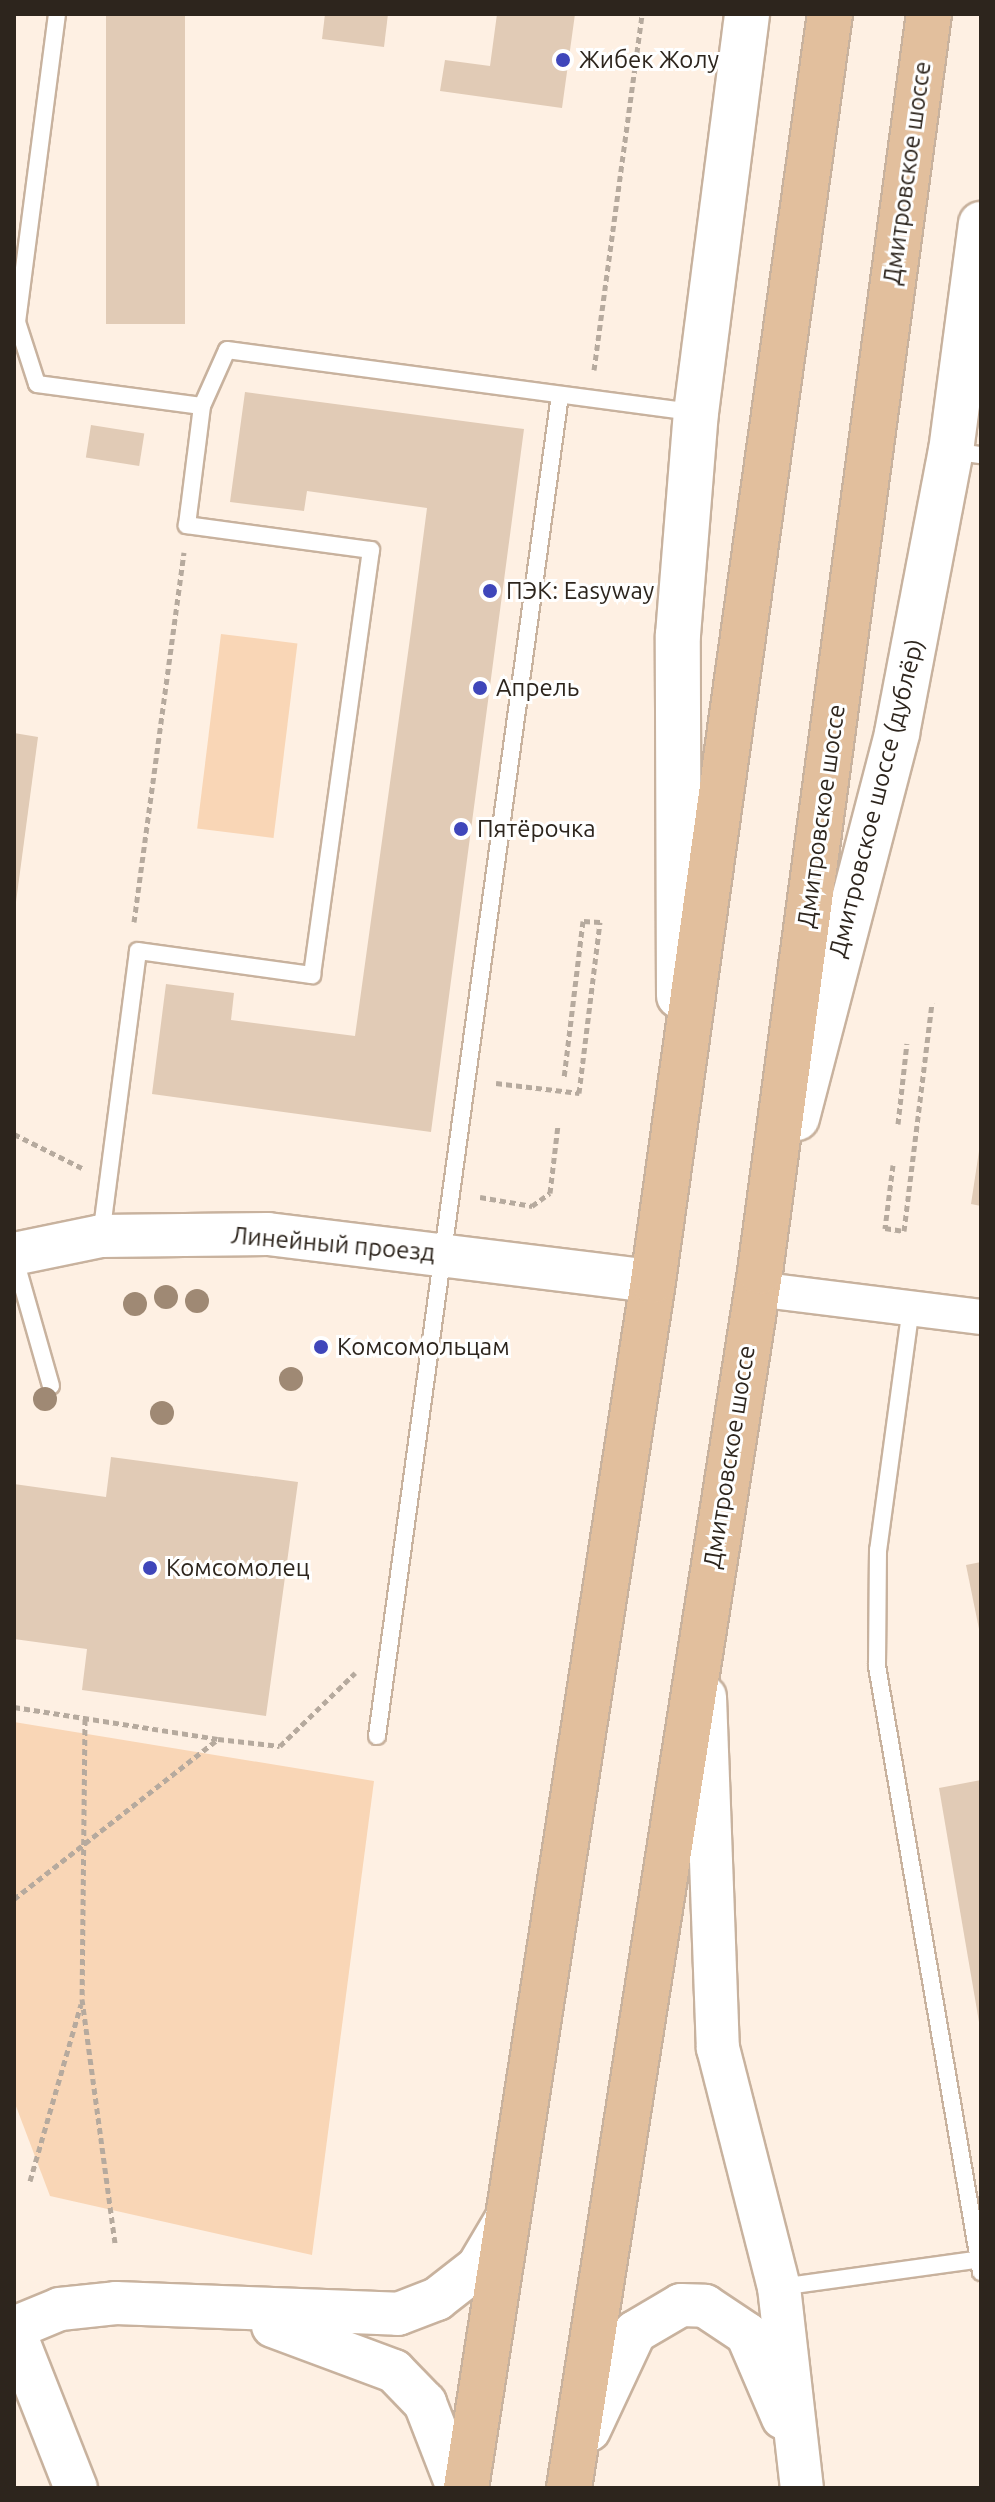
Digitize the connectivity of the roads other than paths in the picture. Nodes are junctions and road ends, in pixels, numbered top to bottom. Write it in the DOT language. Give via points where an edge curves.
graph roads {
  1 [pos="57,14"];
  2 [pos="747,14"];
  3 [pos="830,14"];
  4 [pos="929,14"];
  5 [pos="981,224"];
  6 [pos="560,395"];
  7 [pos="202,406"];
  8 [pos="696,413"];
  9 [pos="966,453"];
  10 [pos="679,1077"];
  11 [pos="101,1236"];
  12 [pos="14,1254"];
  13 [pos="439,1254"];
  14 [pos="758,1280"];
  15 [pos="653,1281"];
  16 [pos="911,1307"];
  17 [pos="981,1317"];
  18 [pos="51,1386"];
  19 [pos="703,1616"];
  20 [pos="377,1736"];
  21 [pos="507,2217"];
  22 [pos="980,2264"];
  23 [pos="779,2287"];
  24 [pos="234,2313"];
  25 [pos="14,2329"];
  26 [pos="801,2474"];
  27 [pos="76,2488"];
  28 [pos="458,2488"];
  29 [pos="466,2488"];
  30 [pos="570,2488"];
  1 -- 7 [label="lane" via="17,322 37,384"];
  2 -- 8 [label="main road"];
  3 -- 10 [label="main road"];
  4 -- 14 [label="main road, Дмитровское шоссе"];
  5 -- 9 [label="main road, Дмитровское шоссе (дублёр)"];
  6 -- 7 [label="lane" via="227,350"];
  6 -- 8 [label="lane"];
  6 -- 13 [label="lane"];
  7 -- 11 [label="lane" via="187,525 371,550 312,975 138,951"];
  8 -- 10 [label="main road" via="678,635"];
  9 -- 14 [label="main road, Дмитровское шоссе (дублёр)"];
  10 -- 15 [label="main road"];
  11 -- 12 [label="street, Линейный проезд"];
  11 -- 13 [label="street, Линейный проезд" via="268,1234"];
  12 -- 18 [label="lane"];
  13 -- 15 [label="street, Линейный проезд"];
  13 -- 20 [label="lane"];
  14 -- 16 [label="street"];
  14 -- 19 [label="main road, Дмитровское шоссе"];
  15 -- 21 [label="main road"];
  16 -- 17 [label="street"];
  16 -- 22 [label="lane" via="878,1550 877,1666"];
  19 -- 23 [label="street" via="718,2048"];
  19 -- 30 [label="main road, Дмитровское шоссе"];
  21 -- 24 [label="street" via="478,2267 437,2299 398,2314"];
  21 -- 29 [label="main road"];
  22 -- 23 [label="lane"];
  23 -- 26 [label="street"];
  24 -- 25 [label="street" via="116,2303 60,2309"];
  24 -- 28 [label="street" via="394,2371 425,2403"];
  25 -- 27 [label="street"];
  26 -- 30 [label="street" via="747,2334 705,2306 681,2305 647,2322 616,2360"];
}
